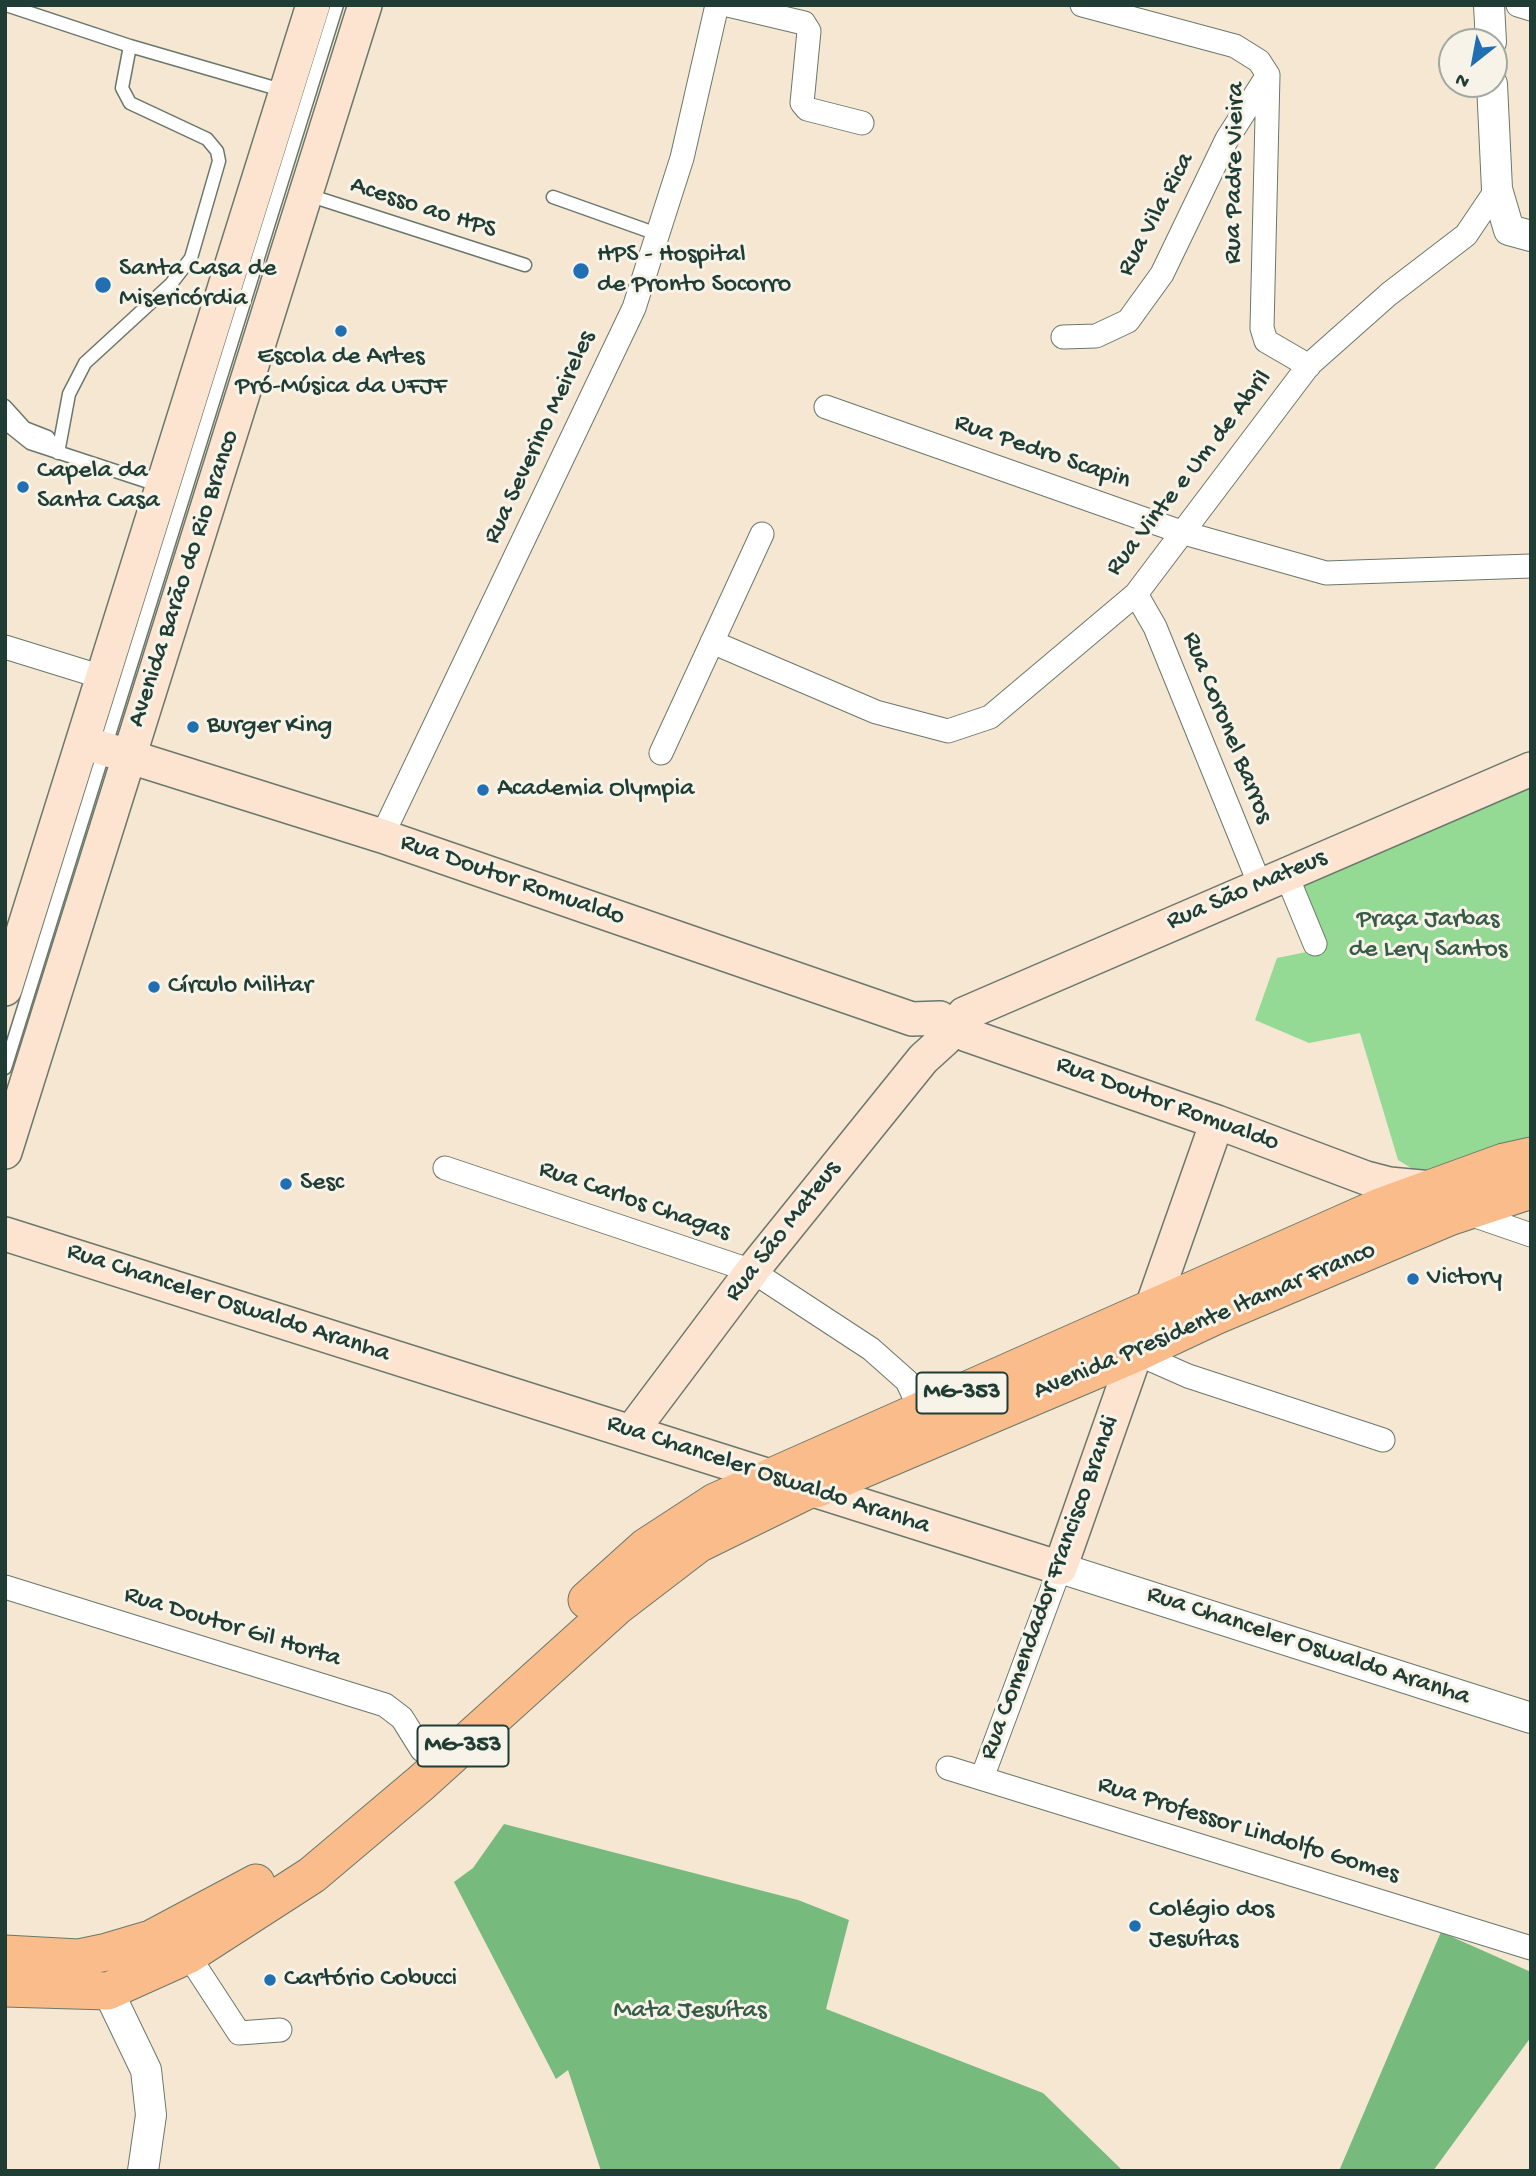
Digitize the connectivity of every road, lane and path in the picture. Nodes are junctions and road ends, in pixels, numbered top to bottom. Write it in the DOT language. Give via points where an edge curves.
graph roads {
  1 [pos="6,5"];
  2 [pos="313,5"];
  3 [pos="337,5"];
  4 [pos="365,5"];
  5 [pos="717,5"];
  6 [pos="728,5"];
  7 [pos="1082,5"];
  8 [pos="1518,5"];
  9 [pos="1494,7"];
  10 [pos="1531,9"];
  11 [pos="1492,28"];
  12 [pos="130,46"];
  13 [pos="1268,75"];
  14 [pos="285,91"];
  15 [pos="1494,98"];
  16 [pos="862,124"];
  17 [pos="1497,190"];
  18 [pos="294,191"];
  19 [pos="553,197"];
  20 [pos="1520,233"];
  21 [pos="657,234"];
  22 [pos="1466,235"];
  23 [pos="525,265"];
  24 [pos="1063,337"];
  25 [pos="1308,366"];
  26 [pos="5,406"];
  27 [pos="826,407"];
  28 [pos="5,423"];
  29 [pos="58,453"];
  30 [pos="173,489"];
  31 [pos="1184,533"];
  32 [pos="762,534"];
  33 [pos="1531,566"];
  34 [pos="1136,594"];
  35 [pos="712,642"];
  36 [pos="5,648"];
  37 [pos="102,677"];
  38 [pos="106,748"];
  39 [pos="661,753"];
  40 [pos="1529,772"];
  41 [pos="382,836"];
  42 [pos="1273,880"];
  43 [pos="1314,943"];
  44 [pos="15,997"];
  45 [pos="5,999"];
  46 [pos="942,1031"];
  47 [pos="5,1068"];
  48 [pos="1217,1122"];
  49 [pos="5,1152"];
  50 [pos="1531,1156"];
  51 [pos="445,1168"];
  52 [pos="1531,1190"];
  53 [pos="1373,1193"];
  54 [pos="1463,1212"];
  55 [pos="5,1234"];
  56 [pos="1531,1235"];
  57 [pos="752,1271"];
  58 [pos="1172,1323"];
  59 [pos="1136,1353"];
  60 [pos="1188,1376"];
  61 [pos="920,1411"];
  62 [pos="631,1432"];
  63 [pos="1383,1440"];
  64 [pos="771,1477"];
  65 [pos="810,1489"];
  66 [pos="1060,1568"];
  67 [pos="5,1587"];
  68 [pos="1531,1718"];
  69 [pos="422,1750"];
  70 [pos="948,1768"];
  71 [pos="982,1778"];
  72 [pos="243,1891"];
  73 [pos="1531,1948"];
  74 [pos="5,1954"];
  75 [pos="188,1955"];
  76 [pos="5,1988"];
  77 [pos="108,1991"];
  78 [pos="280,2030"];
  79 [pos="143,2171"];
  1 -- 12 [label="lane"];
  2 -- 14 [label="main road, Avenida Barão do Rio Branco"];
  3 -- 18 [label="lane, Avenida Barão do Rio Branco"];
  4 -- 18 [label="main road, Avenida Barão do Rio Branco"];
  5 -- 21 [label="street, Rua Severino Meireles" via="682,158"];
  6 -- 16 [label="street" via="804,23 809,31 802,103 807,109"];
  7 -- 13 [label="street, Rua Padre Vieira" via="1235,46 1259,61"];
  8 -- 10 [label="street"];
  9 -- 11 [label="street"];
  12 -- 14 [label="lane"];
  12 -- 29 [label="lane" via="122,88 130,103 207,139 219,161 191,258 171,284 85,363 69,394"];
  13 -- 24 [label="street, Rua Vila Rica" via="1227,139 1162,274 1128,321 1096,336"];
  13 -- 25 [label="street, Rua Padre Vieira" via="1262,328 1266,341"];
  14 -- 30 [label="main road, Avenida Barão do Rio Branco"];
  15 -- 17 [label="street"];
  17 -- 20 [label="street"];
  17 -- 22 [label="street"];
  18 -- 23 [label="lane, Acesso ao HPS"];
  18 -- 30 [label="lane, Avenida Barão do Rio Branco"];
  18 -- 38 [label="main road, Avenida Barão do Rio Branco"];
  19 -- 21 [label="lane"];
  20 -- 22 [label="street"];
  21 -- 41 [label="street, Rua Severino Meireles" via="634,307"];
  22 -- 25 [label="street, Rua Vinte e Um de Abril" via="1388,294"];
  25 -- 31 [label="street, Rua Vinte e Um de Abril"];
  26 -- 29 [label="lane" via="25,428 48,437"];
  27 -- 31 [label="street, Rua Pedro Scapin"];
  28 -- 29 [label="lane" via="30,443"];
  29 -- 30 [label="lane"];
  30 -- 37 [label="main road, Avenida Barão do Rio Branco"];
  30 -- 38 [label="lane, Avenida Barão do Rio Branco"];
  31 -- 33 [label="street, Rua Pedro Scapin" via="1326,573"];
  31 -- 34 [label="street, Rua Vinte e Um de Abril"];
  32 -- 35 [label="street"];
  34 -- 35 [label="street, Rua Vinte e Um de Abril" via="990,717 948,731 876,712"];
  34 -- 42 [label="street, Rua Coronel Barros"];
  35 -- 39 [label="street"];
  36 -- 37 [label="street"];
  37 -- 38 [label="main road, Avenida Barão do Rio Branco"];
  38 -- 41 [label="main road, Rua Doutor Romualdo"];
  38 -- 44 [label="main road, Avenida Barão do Rio Branco"];
  38 -- 49 [label="main road, Avenida Barão do Rio Branco"];
  40 -- 42 [label="main road, Rua São Mateus"];
  41 -- 46 [label="main road, Rua Doutor Romualdo"];
  42 -- 43 [label="street"];
  42 -- 46 [label="main road, Rua São Mateus"];
  44 -- 45 [label="lane"];
  44 -- 47 [label="lane, Avenida Barão do Rio Branco"];
  46 -- 48 [label="main road, Rua Doutor Romualdo"];
  46 -- 57 [label="main road, Rua São Mateus"];
  48 -- 53 [label="main road, Rua Doutor Romualdo"];
  48 -- 58 [label="main road"];
  50 -- 53 [label="main road, Avenida Presidente Itamar Franco / MG-353" via="1432,1188"];
  51 -- 57 [label="street, Rua Carlos Chagas"];
  52 -- 54 [label="main road, Avenida Presidente Itamar Franco / MG-353"];
  53 -- 58 [label="main road, Avenida Presidente Itamar Franco / MG-353"];
  54 -- 56 [label="street"];
  54 -- 58 [label="main road, Avenida Presidente Itamar Franco / MG-353"];
  55 -- 62 [label="main road, Rua Chanceler Oswaldo Aranha"];
  57 -- 61 [label="street, Rua Carlos Chagas" via="872,1349 907,1381"];
  57 -- 62 [label="main road, Rua São Mateus"];
  58 -- 59 [label="main road, Avenida Presidente Itamar Franco / MG-353"];
  58 -- 60 [label="street" via="1177,1359"];
  58 -- 61 [label="main road, Avenida Presidente Itamar Franco / MG-353"];
  59 -- 60 [label="street"];
  59 -- 65 [label="main road, Avenida Presidente Itamar Franco / MG-353"];
  59 -- 66 [label="main road, Rua Comendador Francisco Brandi"];
  60 -- 63 [label="street"];
  61 -- 64 [label="main road, Avenida Presidente Itamar Franco / MG-353"];
  62 -- 64 [label="main road, Rua Chanceler Oswaldo Aranha"];
  64 -- 65 [label="main road, Rua Chanceler Oswaldo Aranha"];
  64 -- 69 [label="main road, Avenida Presidente Itamar Franco / MG-353" via="715,1502 646,1547"];
  65 -- 66 [label="main road, Rua Chanceler Oswaldo Aranha"];
  65 -- 75 [label="main road, Avenida Presidente Itamar Franco / MG-353" via="698,1544 652,1577 312,1875"];
  66 -- 68 [label="street, Rua Chanceler Oswaldo Aranha"];
  66 -- 71 [label="street, Rua Comendador Francisco Brandi"];
  67 -- 69 [label="street, Rua Doutor Gil Horta" via="385,1705 402,1718"];
  69 -- 72 [label="main road, Avenida Presidente Itamar Franco / MG-353" via="290,1861"];
  70 -- 71 [label="street, Rua Professor Lindolfo Gomes"];
  71 -- 73 [label="street, Rua Professor Lindolfo Gomes"];
  72 -- 74 [label="main road, Avenida Presidente Itamar Franco / MG-353" via="151,1939 107,1952 78,1958"];
  72 -- 77 [label="main road" via="228,1910 118,1970"];
  75 -- 77 [label="main road, Avenida Presidente Itamar Franco / MG-353"];
  75 -- 78 [label="street" via="239,2033"];
  76 -- 77 [label="main road, Avenida Presidente Itamar Franco / MG-353"];
  77 -- 79 [label="street" via="146,2070 151,2115"];
}
